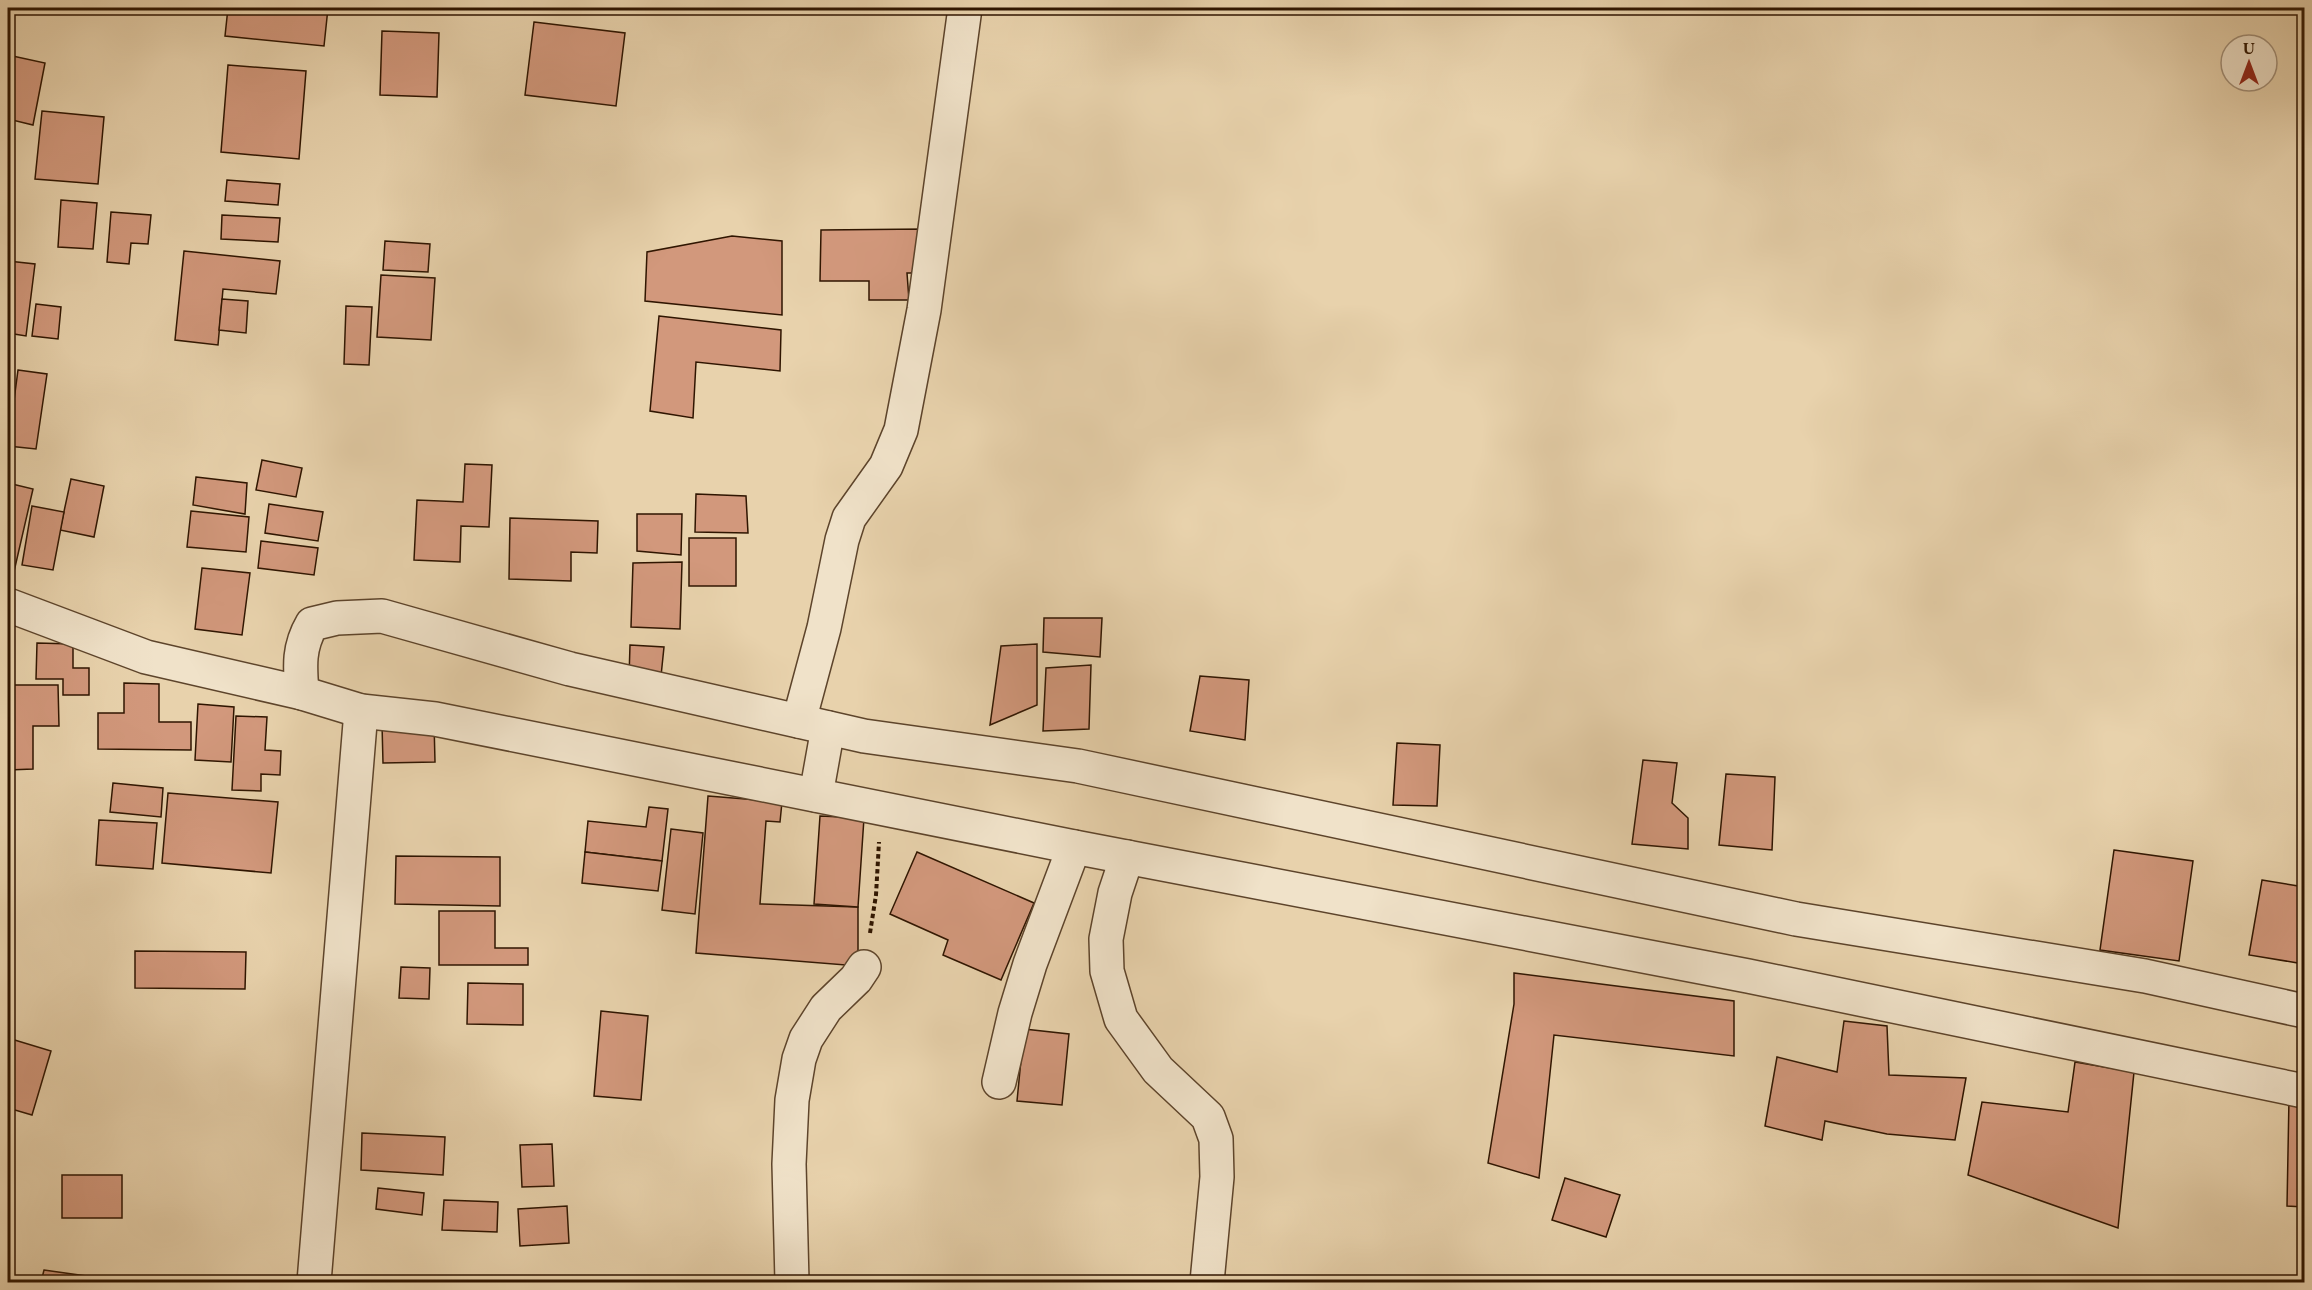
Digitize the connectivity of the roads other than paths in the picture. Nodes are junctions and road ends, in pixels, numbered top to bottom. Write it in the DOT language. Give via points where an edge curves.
graph roads {
  1 [pos="965,8"];
  2 [pos="8,605"];
  3 [pos="302,693"];
  4 [pos="361,711"];
  5 [pos="818,728"];
  6 [pos="817,791"];
  7 [pos="1074,847"];
  8 [pos="1127,857"];
  9 [pos="864,967"];
  10 [pos="2304,1011"];
  11 [pos="999,1082"];
  12 [pos="2304,1090"];
  13 [pos="314,1282"];
  14 [pos="792,1282"];
  15 [pos="1207,1282"];
  1 -- 5 [label="street" via="924,310 901,430 886,466 849,518 824,628"];
  2 -- 3 [label="street" via="146,657"];
  3 -- 4 [label="street"];
  3 -- 5 [label="street" via="303,640 312,624 338,618 382,616 570,669"];
  4 -- 6 [label="street" via="435,719"];
  4 -- 13 [label="street"];
  5 -- 6 [label="street"];
  5 -- 10 [label="street" via="1078,766 1796,919 2145,976"];
  6 -- 7 [label="street"];
  7 -- 8 [label="street"];
  7 -- 11 [label="street" via="1030,964"];
  8 -- 12 [label="street" via="1748,975"];
  8 -- 15 [label="street" via="1106,939 1107,971 1121,1018 1158,1070 1208,1117 1215,1139 1217,1178"];
  9 -- 14 [label="street" via="826,1008 806,1039 799,1059 792,1100 789,1164"];
}
